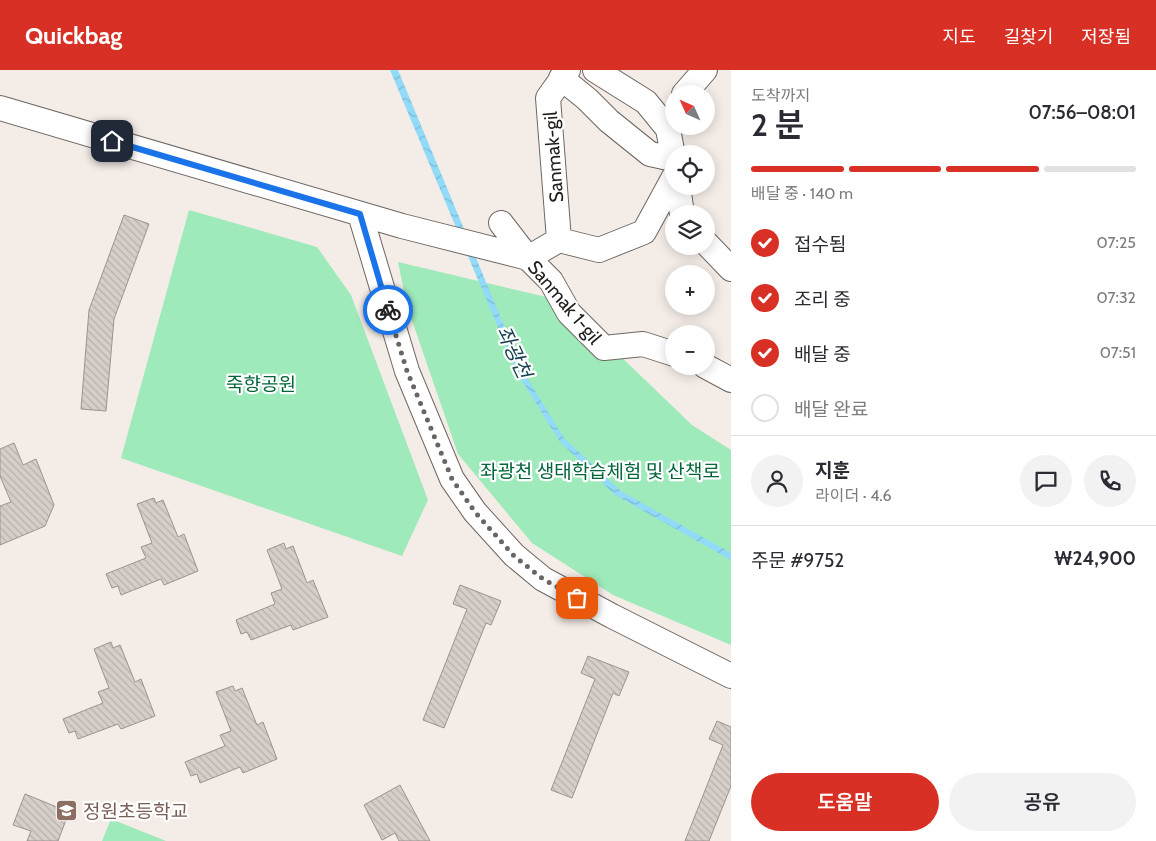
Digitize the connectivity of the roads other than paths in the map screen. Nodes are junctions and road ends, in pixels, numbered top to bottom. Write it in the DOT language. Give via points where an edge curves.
graph roads {
  1 [pos="595,70"];
  2 [pos="705,70"];
  3 [pos="564,74"];
  4 [pos="692,85"];
  5 [pos="0,108"];
  6 [pos="665,112"];
  7 [pos="665,158"];
  8 [pos="665,194"];
  9 [pos="360,214"];
  10 [pos="501,223"];
  11 [pos="559,240"];
  12 [pos="715,252"];
  13 [pos="528,258"];
  14 [pos="731,269"];
  15 [pos="665,351"];
  16 [pos="715,372"];
  17 [pos="731,380"];
  18 [pos="731,676"];
  1 -- 6 [label="street, Sanmak-gil"];
  2 -- 4 [label="street"];
  3 -- 7 [label="street, Sanmak-gil" via="609,121 650,154"];
  3 -- 11 [label="street, Sanmak-gil" via="548,98"];
  5 -- 9 [label="street"];
  8 -- 11 [label="street" via="644,232 599,250"];
  9 -- 13 [label="street"];
  9 -- 18 [label="street" via="407,371 452,479 475,512 514,556 543,579"];
  10 -- 13 [label="street, Sanmak 1-gil"];
  11 -- 13 [label="street"];
  12 -- 14 [label="street"];
  13 -- 15 [label="street, Sanmak 1-gil" via="551,281 569,313 604,348 643,344"];
  16 -- 17 [label="street"];
}
